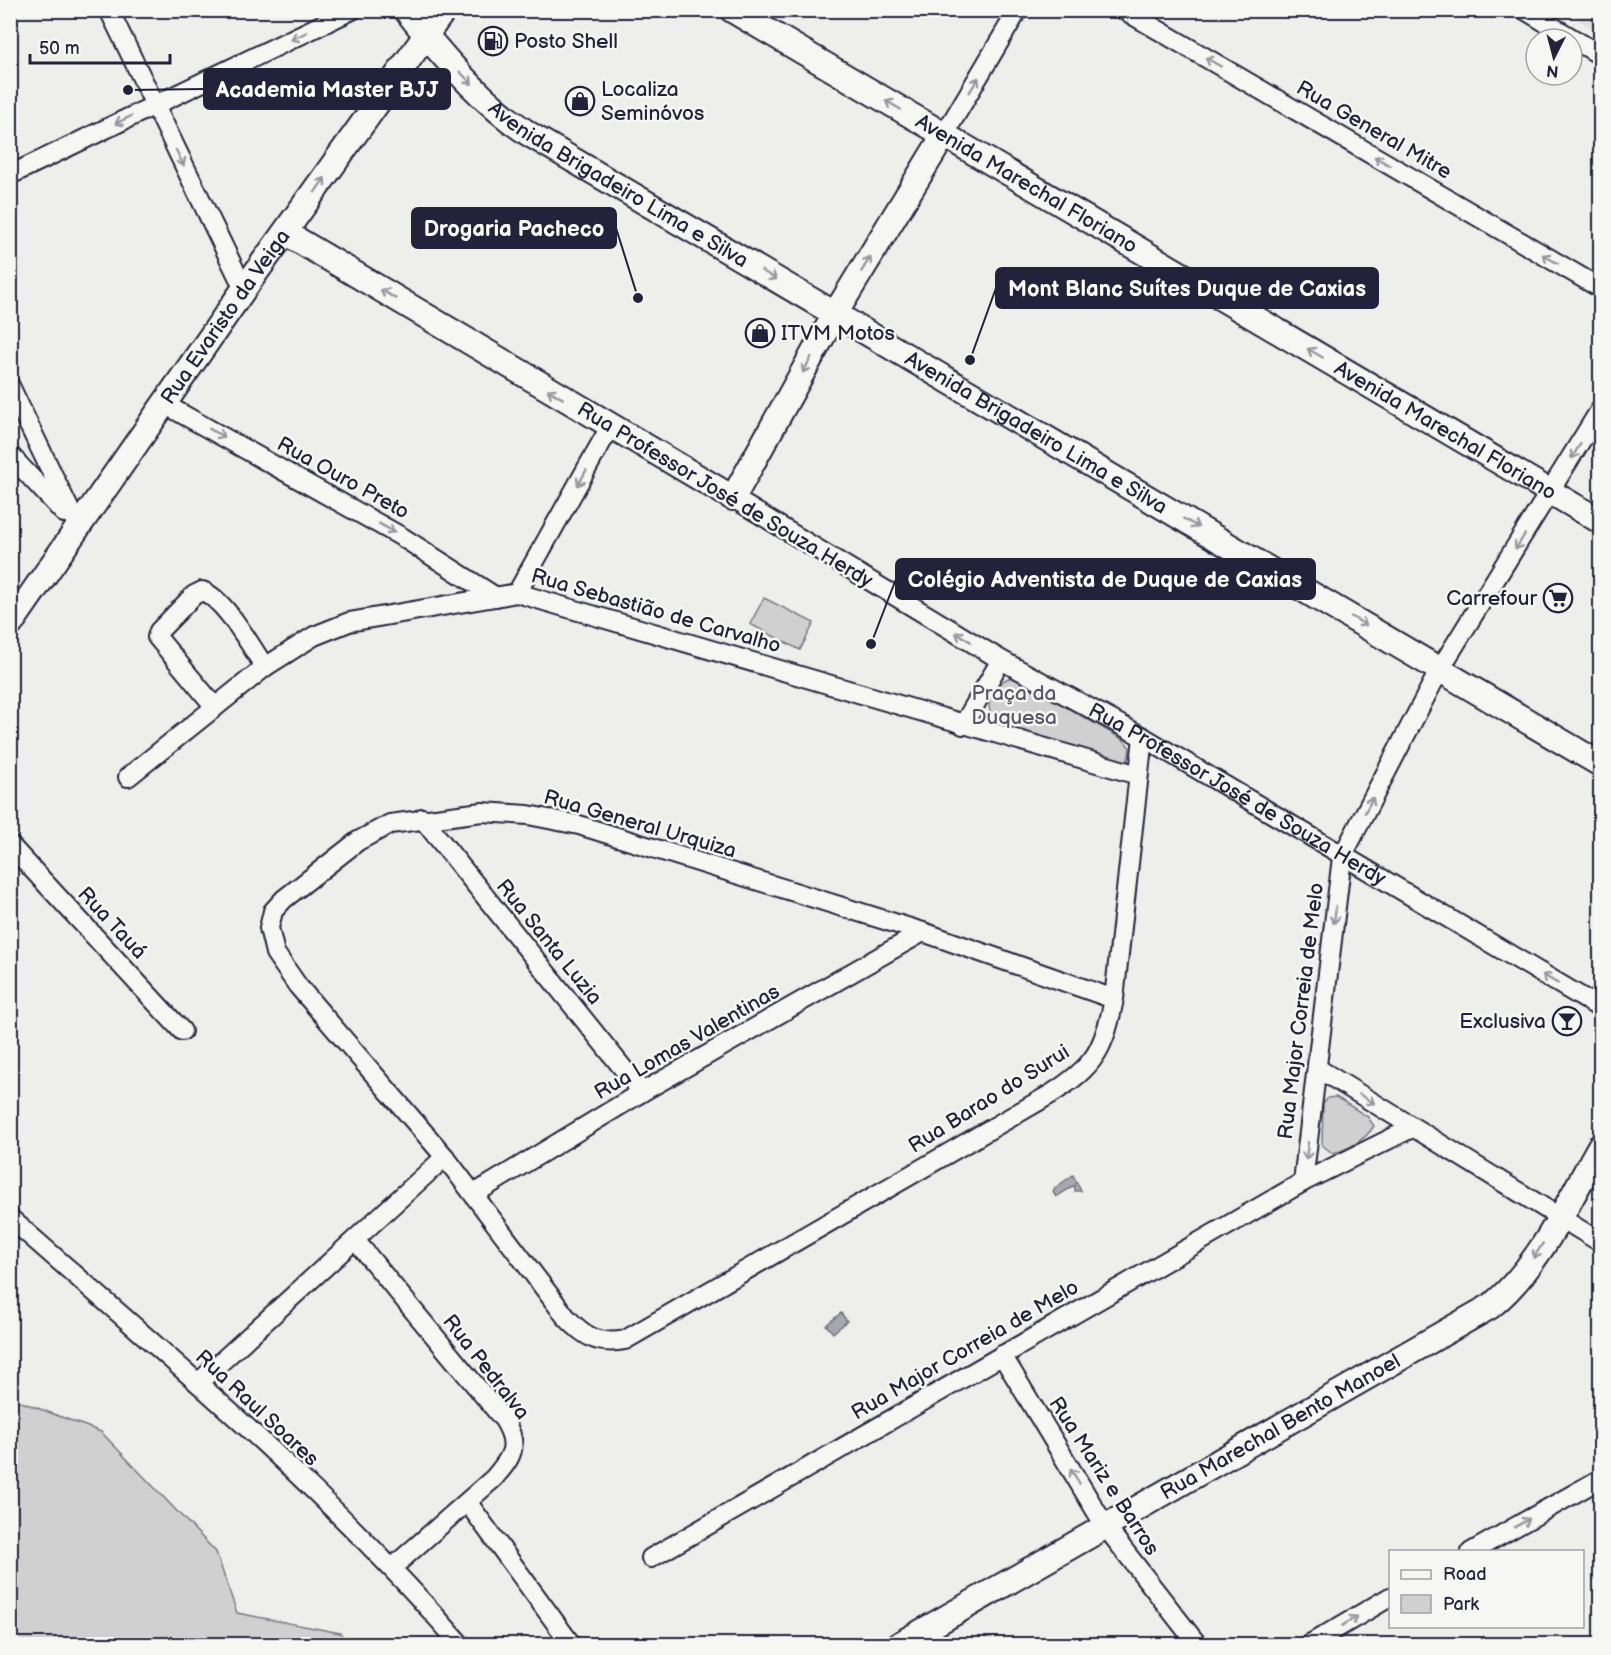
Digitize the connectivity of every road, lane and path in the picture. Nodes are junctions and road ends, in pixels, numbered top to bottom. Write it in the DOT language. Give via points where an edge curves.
graph roads {
  1 [pos="109,10"];
  2 [pos="351,10"];
  3 [pos="406,10"];
  4 [pos="444,10"];
  5 [pos="732,10"];
  6 [pos="1018,10"];
  7 [pos="1124,10"];
  8 [pos="1525,10"];
  9 [pos="426,36"];
  10 [pos="1600,55"];
  11 [pos="155,105"];
  12 [pos="944,135"];
  13 [pos="10,175"];
  14 [pos="286,233"];
  15 [pos="1600,288"];
  16 [pos="244,289"];
  17 [pos="835,314"];
  18 [pos="10,386"];
  19 [pos="166,405"];
  20 [pos="1600,410"];
  21 [pos="610,427"];
  22 [pos="10,454"];
  23 [pos="1551,493"];
  24 [pos="733,498"];
  25 [pos="1600,522"];
  26 [pos="78,527"];
  27 [pos="517,593"];
  28 [pos="496,597"];
  29 [pos="10,625"];
  30 [pos="1001,660"];
  31 [pos="265,667"];
  32 [pos="1440,669"];
  33 [pos="215,707"];
  34 [pos="963,725"];
  35 [pos="1143,737"];
  36 [pos="1600,764"];
  37 [pos="1138,775"];
  38 [pos="128,777"];
  39 [pos="422,818"];
  40 [pos="10,845"];
  41 [pos="1342,857"];
  42 [pos="923,932"];
  43 [pos="1114,999"];
  44 [pos="1600,1008"];
  45 [pos="182,1031"];
  46 [pos="1317,1068"];
  47 [pos="642,1092"];
  48 [pos="1412,1128"];
  49 [pos="1600,1146"];
  50 [pos="445,1157"];
  51 [pos="1303,1182"];
  52 [pos="474,1194"];
  53 [pos="1559,1217"];
  54 [pos="10,1218"];
  55 [pos="355,1240"];
  56 [pos="1600,1242"];
  57 [pos="655,1324"];
  58 [pos="1002,1355"];
  59 [pos="198,1383"];
  60 [pos="1600,1479"];
  61 [pos="468,1503"];
  62 [pos="1105,1526"];
  63 [pos="1473,1550"];
  64 [pos="651,1558"];
  65 [pos="393,1568"];
  66 [pos="1389,1598"];
  67 [pos="932,1637"];
  68 [pos="460,1644"];
  69 [pos="571,1644"];
  70 [pos="900,1644"];
  71 [pos="1197,1644"];
  72 [pos="1310,1644"];
  1 -- 11 [label="street"];
  2 -- 11 [label="street, one-way"];
  3 -- 9 [label="main road, Avenida Brigadeiro Lima e Silva"];
  4 -- 9 [label="main road, Rua Evaristo da Veiga"];
  12 -- 5 [label="main road, Avenida Marechal Floriano, one-way"];
  12 -- 6 [label="street, one-way"];
  15 -- 7 [label="street, Rua General Mitre, one-way"];
  8 -- 10 [label="street"];
  14 -- 9 [label="main road, Rua Evaristo da Veiga, one-way"];
  9 -- 17 [label="main road, Avenida Brigadeiro Lima e Silva, one-way" via="515,126"];
  11 -- 13 [label="street, one-way"];
  11 -- 16 [label="street, one-way"];
  17 -- 12 [label="main road, one-way"];
  23 -- 12 [label="main road, Avenida Marechal Floriano, one-way"];
  14 -- 16 [label="main road, Rua Evaristo da Veiga"];
  21 -- 14 [label="main road, Rua Professor José de Souza Herdy, one-way"];
  16 -- 19 [label="main road, Rua Evaristo da Veiga"];
  17 -- 24 [label="main road, one-way"];
  17 -- 32 [label="main road, Avenida Brigadeiro Lima e Silva, one-way"];
  18 -- 26 [label="street"];
  19 -- 26 [label="main road, Rua Evaristo da Veiga"];
  19 -- 28 [label="street, Rua Ouro Preto, one-way" via="402,537"];
  20 -- 23 [label="street, Rua Major Correia de Melo, one-way"];
  21 -- 24 [label="main road, Rua Professor José de Souza Herdy"];
  21 -- 27 [label="street, one-way"];
  22 -- 26 [label="street"];
  23 -- 25 [label="main road, Avenida Marechal Floriano"];
  23 -- 32 [label="street, Rua Major Correia de Melo, one-way"];
  30 -- 24 [label="street, Rua Professor José de Souza Herdy, one-way"];
  26 -- 29 [label="main road, Rua Evaristo da Veiga"];
  27 -- 28 [label="street, Rua Sebastião de Carvalho"];
  27 -- 34 [label="street, Rua Sebastião de Carvalho"];
  28 -- 31 [label="street, Rua Sebastião de Carvalho" via="349,622 314,636"];
  30 -- 34 [label="street"];
  30 -- 35 [label="street, Rua Professor José de Souza Herdy"];
  31 -- 33 [label="street, Rua Sebastião de Carvalho"];
  31 -- 33 [label="street" via="223,608 209,594 202,591 194,595 157,637"];
  32 -- 36 [label="main road, Avenida Brigadeiro Lima e Silva"];
  41 -- 32 [label="street, Rua Major Correia de Melo, one-way"];
  33 -- 38 [label="street, Rua Sebastião de Carvalho"];
  34 -- 37 [label="street, Rua Sebastião de Carvalho"];
  35 -- 37 [label="street, Rua Barao do Surui"];
  35 -- 41 [label="street, Rua Professor José de Souza Herdy"];
  37 -- 43 [label="street, Rua Barao do Surui"];
  39 -- 42 [label="street, Rua General Urquiza" via="482,812 528,815 579,825"];
  39 -- 47 [label="street, Rua Santa Luzia"];
  39 -- 50 [label="street, Rua General Urquiza" via="390,824 358,840 284,899 273,911 269,928 275,953 298,986"];
  40 -- 45 [label="street, Rua Tauá"];
  44 -- 41 [label="street, Rua Professor José de Souza Herdy, one-way"];
  41 -- 46 [label="street, Rua Major Correia de Melo, one-way"];
  42 -- 43 [label="street, Rua General Urquiza"];
  42 -- 47 [label="street, Rua Lomas Valentinas"];
  43 -- 57 [label="street, Rua Barao do Surui" via="1108,1032 1095,1058 1078,1077"];
  46 -- 48 [label="street, one-way"];
  46 -- 51 [label="street, Rua Major Correia de Melo, one-way"];
  47 -- 52 [label="street, Rua Lomas Valentinas"];
  48 -- 51 [label="street, Rua Major Correia de Melo"];
  48 -- 53 [label="street"];
  49 -- 53 [label="main road, Rua Marechal Bento Manoel"];
  50 -- 52 [label="street, Rua General Urquiza"];
  50 -- 55 [label="street"];
  51 -- 58 [label="street, Rua Major Correia de Melo"];
  52 -- 57 [label="street, Rua General Urquiza" via="566,1317 589,1338 600,1342 625,1340"];
  53 -- 56 [label="street"];
  53 -- 62 [label="main road, Rua Marechal Bento Manoel, one-way" via="1520,1278 1491,1306"];
  54 -- 59 [label="street, Rua Raul Soares"];
  55 -- 59 [label="street"];
  55 -- 61 [label="street, Rua Pedralva" via="511,1432 512,1452 506,1464"];
  62 -- 58 [label="street, Rua Mariz e Barros, one-way"];
  58 -- 64 [label="street, Rua Major Correia de Melo"];
  59 -- 65 [label="street, Rua Raul Soares"];
  63 -- 60 [label="street, one-way"];
  61 -- 65 [label="street, Rua Pedralva"];
  61 -- 69 [label="street"];
  62 -- 67 [label="main road, Rua Marechal Bento Manoel"];
  62 -- 71 [label="street, Rua Mariz e Barros"];
  65 -- 68 [label="street, Rua Raul Soares"];
  72 -- 66 [label="street, one-way"];
  67 -- 70 [label="main road, Rua Marechal Bento Manoel"];
}
